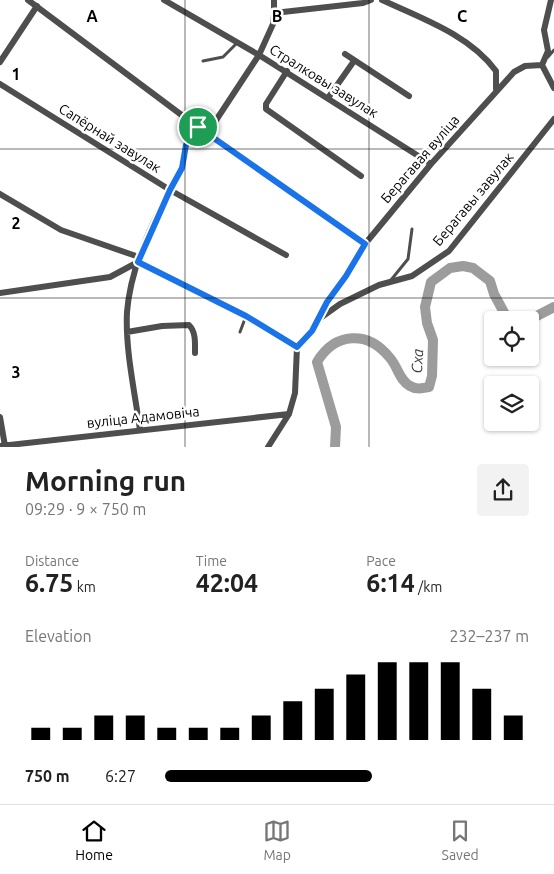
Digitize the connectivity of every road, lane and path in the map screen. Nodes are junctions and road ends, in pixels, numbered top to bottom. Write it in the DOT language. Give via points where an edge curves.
graph roads {
  1 [pos="28,0"];
  2 [pos="164,0"];
  3 [pos="274,0"];
  4 [pos="371,0"];
  5 [pos="382,0"];
  6 [pos="551,0"];
  7 [pos="37,6"];
  8 [pos="274,13"];
  9 [pos="238,43"];
  10 [pos="554,50"];
  11 [pos="345,54"];
  12 [pos="259,55"];
  13 [pos="547,58"];
  14 [pos="203,61"];
  15 [pos="354,61"];
  16 [pos="0,62"];
  17 [pos="542,65"];
  18 [pos="287,71"];
  19 [pos="0,84"];
  20 [pos="554,88"];
  21 [pos="496,90"];
  22 [pos="409,96"];
  23 [pos="328,98"];
  24 [pos="554,119"];
  25 [pos="198,127"];
  26 [pos="207,134"];
  27 [pos="431,164"];
  28 [pos="182,168"];
  29 [pos="361,176"];
  30 [pos="170,190"];
  31 [pos="0,194"];
  32 [pos="412,229"];
  33 [pos="365,244"];
  34 [pos="286,255"];
  35 [pos="138,260"];
  36 [pos="390,281"];
  37 [pos="0,292"];
  38 [pos="246,316"];
  39 [pos="318,319"];
  40 [pos="127,332"];
  41 [pos="240,332"];
  42 [pos="297,347"];
  43 [pos="196,353"];
  44 [pos="289,414"];
  45 [pos="0,417"];
  46 [pos="140,430"];
  47 [pos="2,446"];
  48 [pos="268,446"];
  1 -- 7 [label="street"];
  2 -- 9 [label="street"];
  3 -- 8 [label="street"];
  4 -- 8 [label="street"];
  5 -- 21 [label="street" via="447,30 470,46 496,71"];
  6 -- 13 [label="street" via="544,30"];
  7 -- 16 [label="street"];
  7 -- 25 [label="street"];
  8 -- 12 [label="street" via="273,24"];
  9 -- 12 [label="street"];
  9 -- 14 [label="lane" via="223,57"];
  10 -- 13 [label="lane"];
  11 -- 15 [label="street"];
  12 -- 18 [label="street, Стралковы завулак"];
  12 -- 26 [label="street, Стралковы завулак"];
  13 -- 17 [label="street"];
  15 -- 22 [label="street"];
  15 -- 23 [label="street"];
  17 -- 20 [label="street"];
  17 -- 21 [label="street, Берагавая вуліца" via="525,66"];
  18 -- 23 [label="street, Стралковы завулак"];
  18 -- 29 [label="street" via="266,109"];
  19 -- 30 [label="street, Сапёрнай завулак"];
  21 -- 27 [label="street, Берагавая вуліца"];
  23 -- 27 [label="street, Стралковы завулак"];
  24 -- 36 [label="street, Берагавы завулак" via="449,250 412,276"];
  25 -- 26 [label="street"];
  25 -- 28 [label="path" via="186,145"];
  26 -- 33 [label="street"];
  27 -- 33 [label="street, Берагавая вуліца"];
  28 -- 30 [label="street"];
  30 -- 34 [label="street, Сапёрнай завулак"];
  30 -- 35 [label="street"];
  31 -- 35 [label="street" via="60,230"];
  32 -- 36 [label="lane" via="408,259"];
  33 -- 39 [label="street, Берагавая вуліца"];
  35 -- 37 [label="street" via="110,277"];
  35 -- 38 [label="street"];
  35 -- 40 [label="street" via="127,311"];
  36 -- 39 [label="street, Берагавы завулак" via="349,299"];
  38 -- 41 [label="lane"];
  38 -- 42 [label="street"];
  39 -- 42 [label="street, Берагавая вуліца"];
  40 -- 43 [label="street" via="189,325"];
  40 -- 46 [label="street"];
  42 -- 44 [label="street" via="295,393"];
  44 -- 46 [label="street, вуліца Адамовіча"];
  44 -- 48 [label="street"];
  45 -- 47 [label="street"];
  46 -- 47 [label="street, вуліца Адамовіча"];
}
